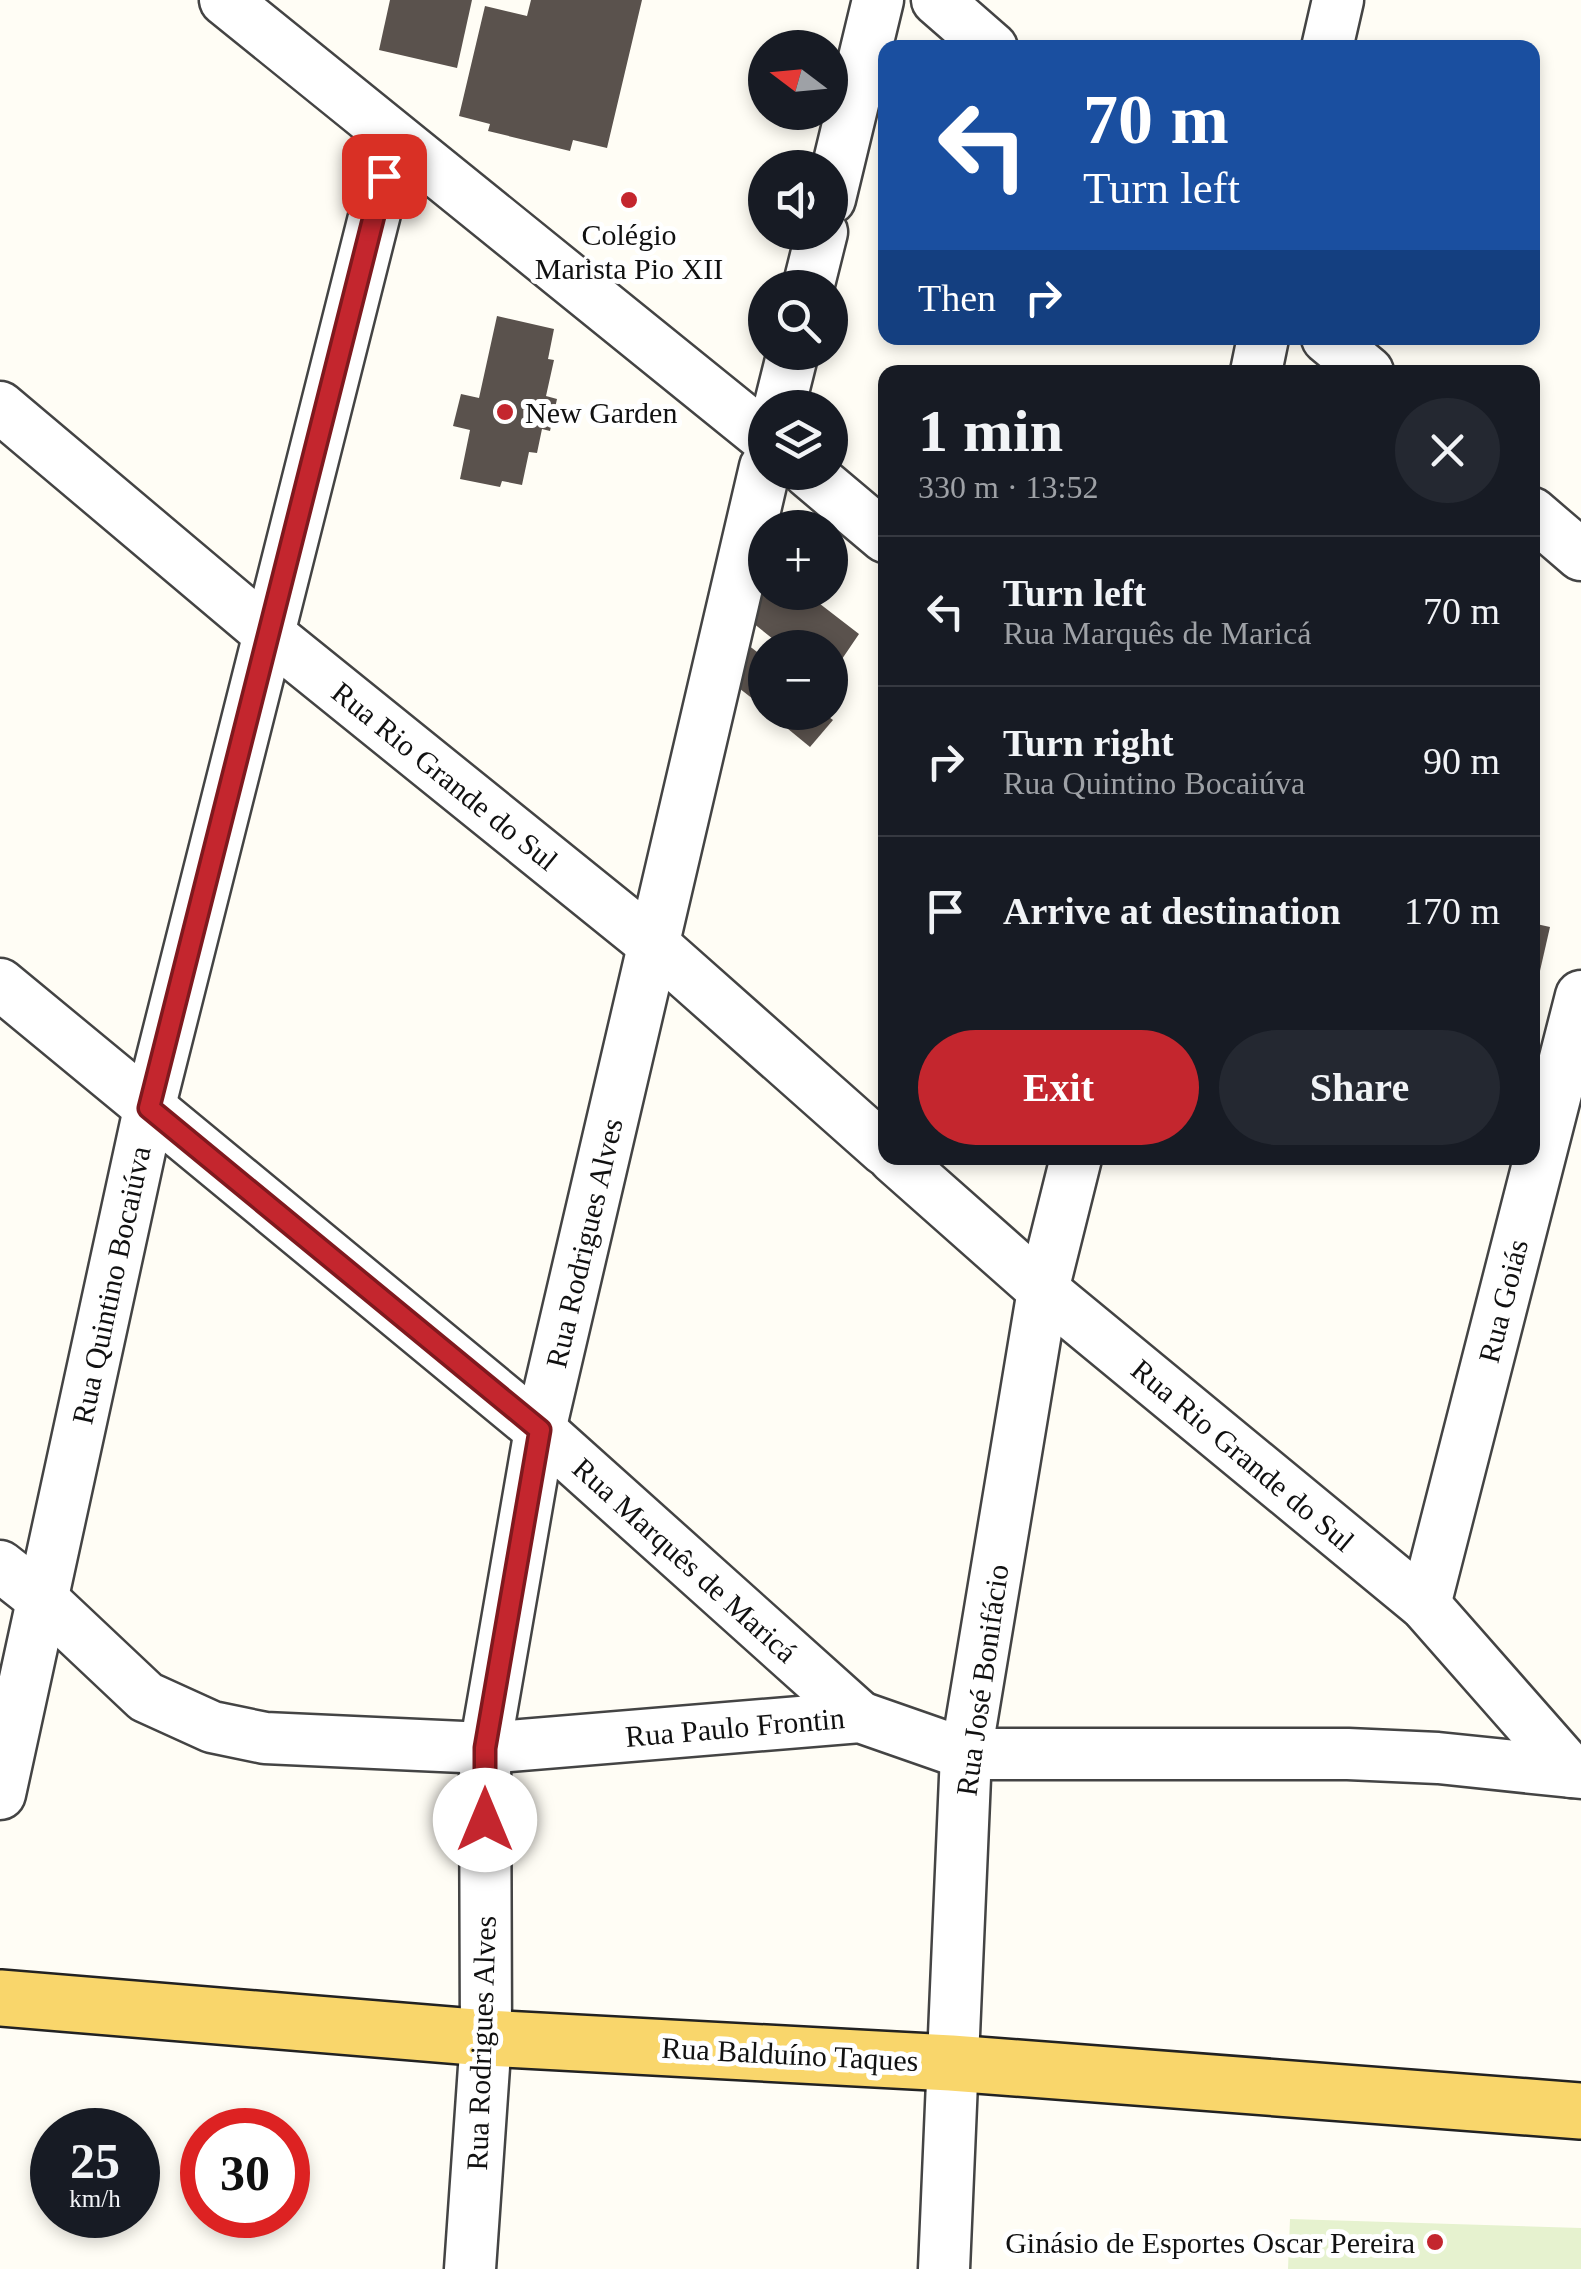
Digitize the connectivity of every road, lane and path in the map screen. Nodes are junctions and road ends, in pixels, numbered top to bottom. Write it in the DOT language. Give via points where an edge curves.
graph roads {
  1 [pos="225,0"];
  2 [pos="878,0"];
  3 [pos="937,0"];
  4 [pos="1338,0"];
  5 [pos="983,40"];
  6 [pos="1329,40"];
  7 [pos="394,138"];
  8 [pos="842,150"];
  9 [pos="1335,345"];
  10 [pos="1360,365"];
  11 [pos="0,407"];
  12 [pos="748,423"];
  13 [pos="760,490"];
  14 [pos="829,490"];
  15 [pos="1540,520"];
  16 [pos="878,532"];
  17 [pos="1581,555"];
  18 [pos="269,634"];
  19 [pos="654,945"];
  20 [pos="0,984"];
  21 [pos="1581,996"];
  22 [pos="149,1108"];
  23 [pos="1556,1108"];
  24 [pos="878,1144"];
  25 [pos="902,1165"];
  26 [pos="1074,1165"];
  27 [pos="1043,1290"];
  28 [pos="540,1430"];
  29 [pos="0,1566"];
  30 [pos="42,1599"];
  31 [pos="1425,1605"];
  32 [pos="860,1717"];
  33 [pos="485,1748"];
  34 [pos="966,1754"];
  35 [pos="1576,1772"];
  36 [pos="0,1794"];
  37 [pos="0,1998"];
  38 [pos="486,2038"];
  39 [pos="951,2063"];
  40 [pos="1581,2111"];
  41 [pos="470,2269"];
  42 [pos="944,2269"];
  1 -- 7 [label="street"];
  2 -- 8 [label="street"];
  3 -- 5 [label="street"];
  4 -- 6 [label="street"];
  7 -- 12 [label="street"];
  7 -- 18 [label="street, Rua Quintino Bocaiúva"];
  9 -- 10 [label="street"];
  11 -- 18 [label="street, Rua Rio Grande do Sul"];
  13 -- 19 [label="street, Rua Rodrigues Alves"];
  14 -- 16 [label="street"];
  15 -- 17 [label="street"];
  18 -- 19 [label="street, Rua Rio Grande do Sul"];
  18 -- 22 [label="street, Rua Quintino Bocaiúva"];
  19 -- 24 [label="street, Rua Rio Grande do Sul"];
  19 -- 28 [label="street, Rua Rodrigues Alves"];
  20 -- 22 [label="street, Rua Marquês de Maricá"];
  21 -- 23 [label="street, Rua Goiás"];
  22 -- 28 [label="street, Rua Marquês de Maricá"];
  22 -- 30 [label="street, Rua Quintino Bocaiúva"];
  23 -- 31 [label="street, Rua Goiás"];
  25 -- 27 [label="street, Rua Rio Grande do Sul"];
  26 -- 27 [label="street, Rua José Bonifácio"];
  27 -- 31 [label="street, Rua Rio Grande do Sul"];
  27 -- 34 [label="street, Rua José Bonifácio"];
  28 -- 32 [label="street, Rua Marquês de Maricá"];
  28 -- 33 [label="street, Rua Rodrigues Alves"];
  29 -- 30 [label="street, Rua Paulo Frontin"];
  30 -- 33 [label="street, Rua Paulo Frontin" via="146,1697 212,1726 265,1738"];
  30 -- 36 [label="street, Rua Quintino Bocaiúva"];
  31 -- 35 [label="street, Rua Rio Grande do Sul"];
  32 -- 33 [label="street, Rua Paulo Frontin"];
  32 -- 34 [label="street, Rua Paulo Frontin"];
  33 -- 38 [label="street, Rua Rodrigues Alves"];
  34 -- 35 [label="street, Rua Paulo Frontin" via="1348,1754"];
  34 -- 39 [label="street, Rua José Bonifácio"];
  37 -- 38 [label="main road, Rua Balduíno Taques"];
  38 -- 39 [label="main road, Rua Balduíno Taques"];
  38 -- 41 [label="street, Rua Rodrigues Alves"];
  39 -- 40 [label="main road, Rua Balduíno Taques"];
  39 -- 42 [label="street, Rua José Bonifácio"];
}
